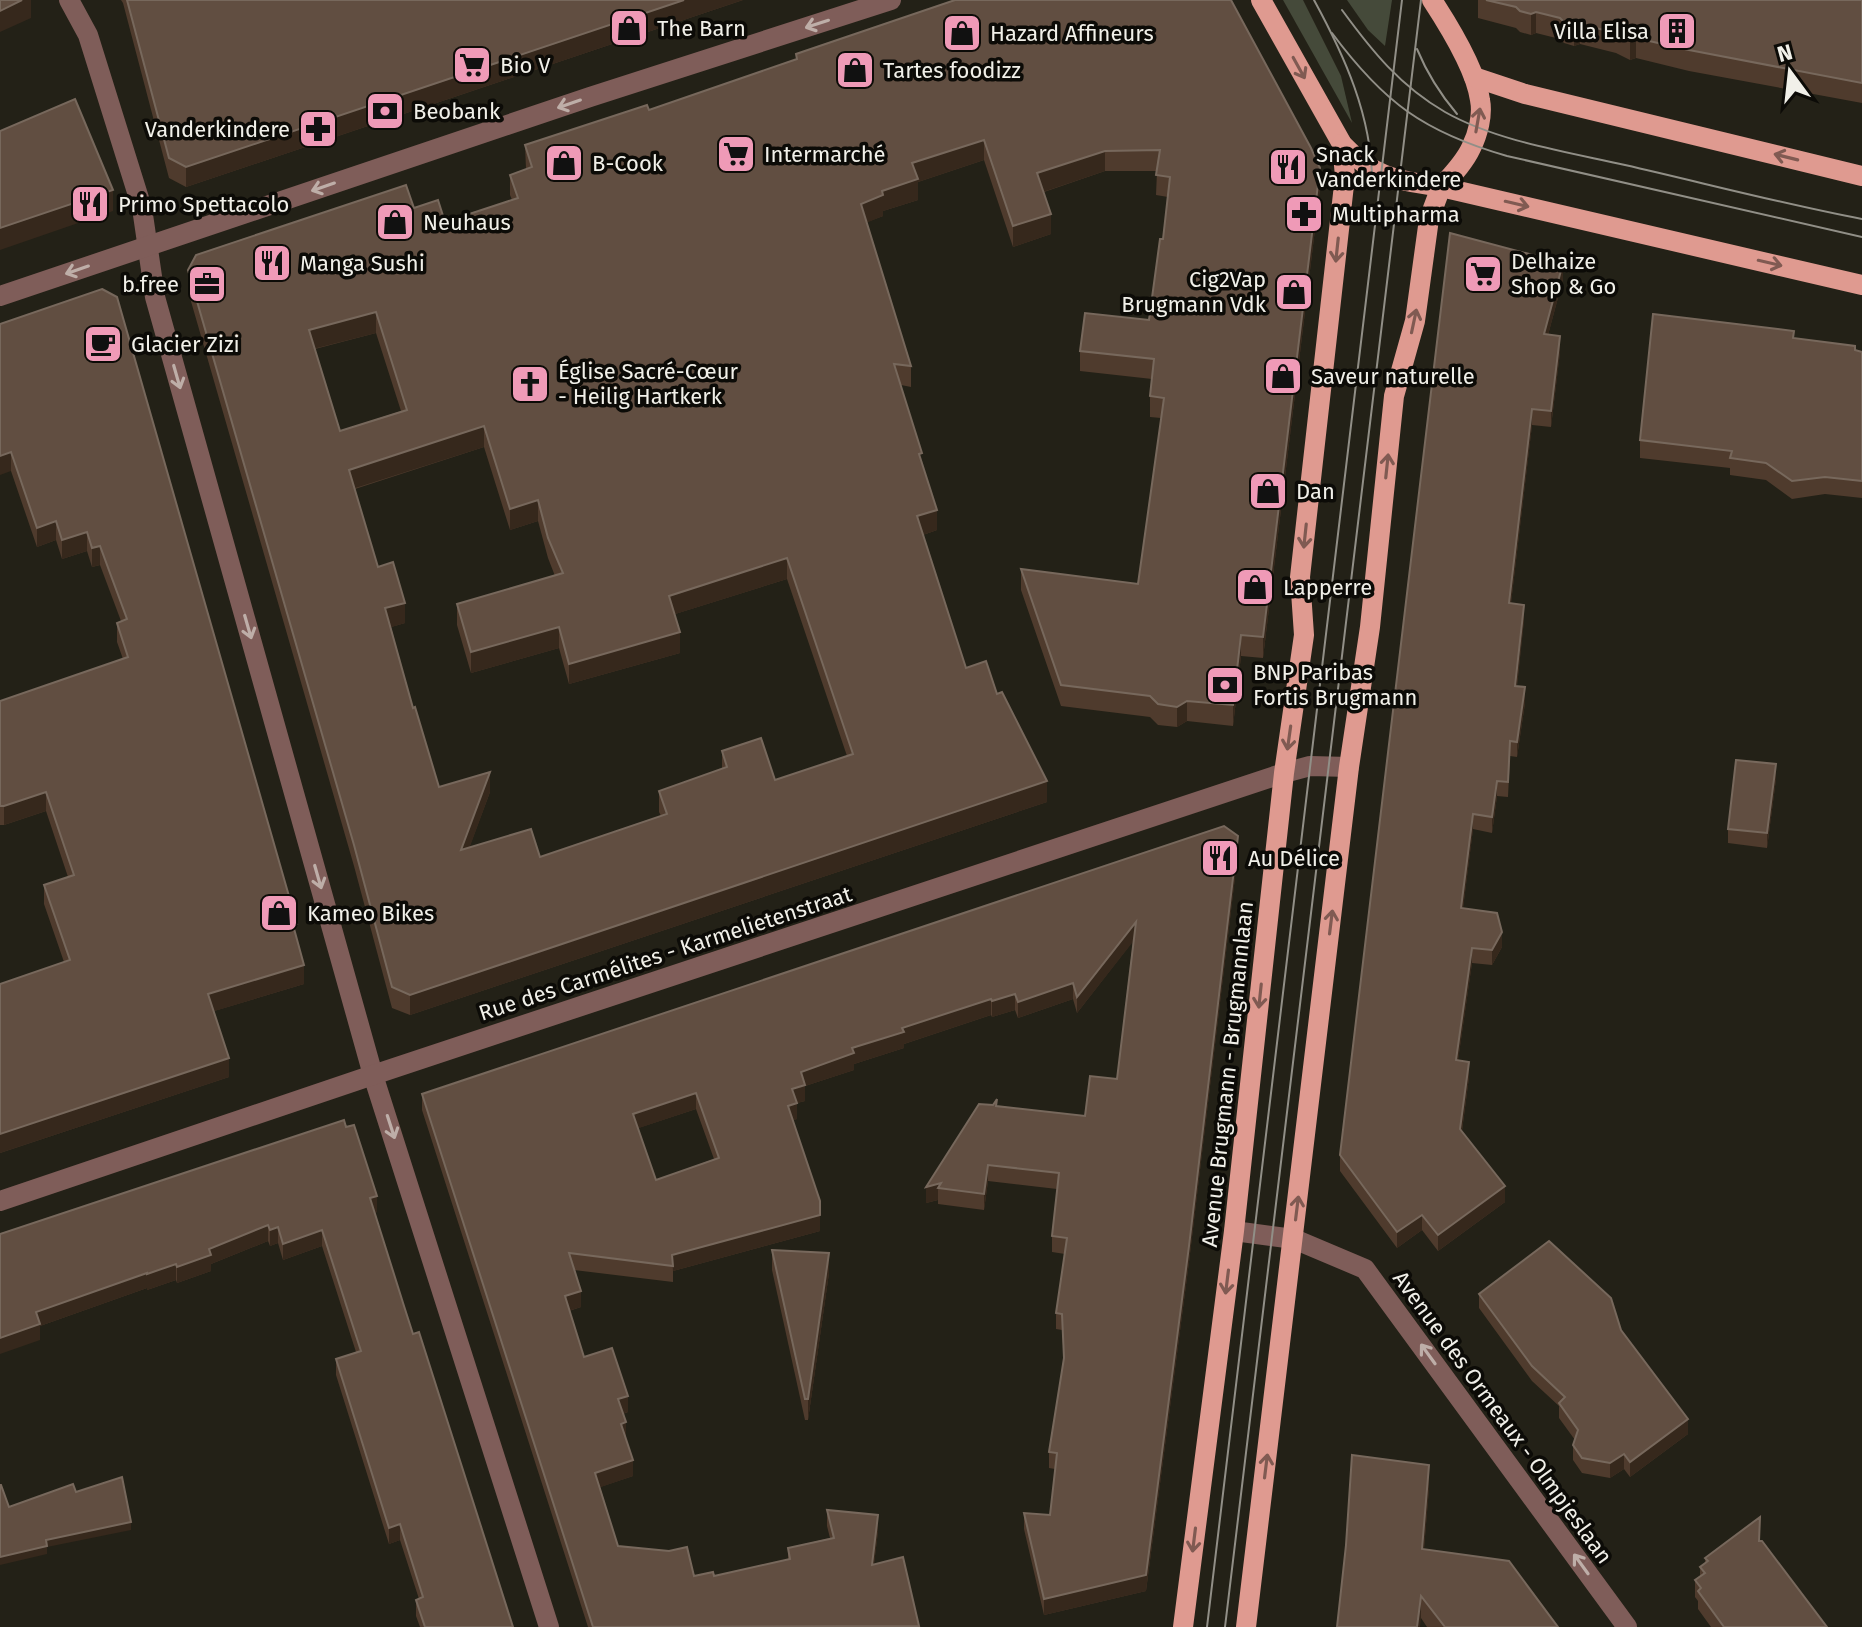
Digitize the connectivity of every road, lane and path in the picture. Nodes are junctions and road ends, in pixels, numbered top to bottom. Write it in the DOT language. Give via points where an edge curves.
graph roads {
  1 [pos="69,0"];
  2 [pos="891,0"];
  3 [pos="1261,0"];
  4 [pos="1439,5"];
  5 [pos="1474,77"];
  6 [pos="1342,144"];
  7 [pos="1862,176"];
  8 [pos="1441,187"];
  9 [pos="147,246"];
  10 [pos="1862,285"];
  11 [pos="0,296"];
  12 [pos="1349,767"];
  13 [pos="1284,773"];
  14 [pos="373,1075"];
  15 [pos="0,1201"];
  16 [pos="1234,1231"];
  17 [pos="1294,1239"];
  18 [pos="549,1627"];
  19 [pos="1183,1627"];
  20 [pos="1246,1627"];
  21 [pos="1627,1627"];
  1 -- 9 [label="street" via="88,35 142,208"];
  2 -- 9 [label="street, one-way"];
  3 -- 6 [label="main road, one-way"];
  4 -- 5 [label="main road"];
  7 -- 5 [label="main road, one-way"];
  8 -- 5 [label="main road, one-way" via="1463,162 1479,126"];
  6 -- 8 [label="main road" via="1359,161 1395,179"];
  6 -- 13 [label="main road, Avenue Brugmann - Brugmannlaan, one-way" via="1345,176 1300,577 1304,635"];
  8 -- 10 [label="main road, one-way"];
  12 -- 8 [label="main road, one-way" via="1394,396 1415,321 1429,219"];
  9 -- 11 [label="street, one-way"];
  9 -- 14 [label="street, one-way" via="155,297"];
  12 -- 13 [label="street, Rue des Carmélites - Karmelietenstraat" via="1310,766"];
  17 -- 12 [label="main road, one-way"];
  13 -- 14 [label="street, Rue des Carmélites - Karmelietenstraat"];
  13 -- 16 [label="main road, Avenue Brugmann - Brugmannlaan, one-way"];
  14 -- 15 [label="street, Rue des Carmélites - Karmelietenstraat"];
  14 -- 18 [label="street, one-way"];
  16 -- 17 [label="street, Avenue des Ormeaux - Olmpjeslaan"];
  16 -- 19 [label="main road, Avenue Brugmann - Brugmannlaan, one-way"];
  20 -- 17 [label="main road, one-way"];
  21 -- 17 [label="street, Avenue des Ormeaux - Olmpjeslaan, one-way" via="1365,1269"];
}
